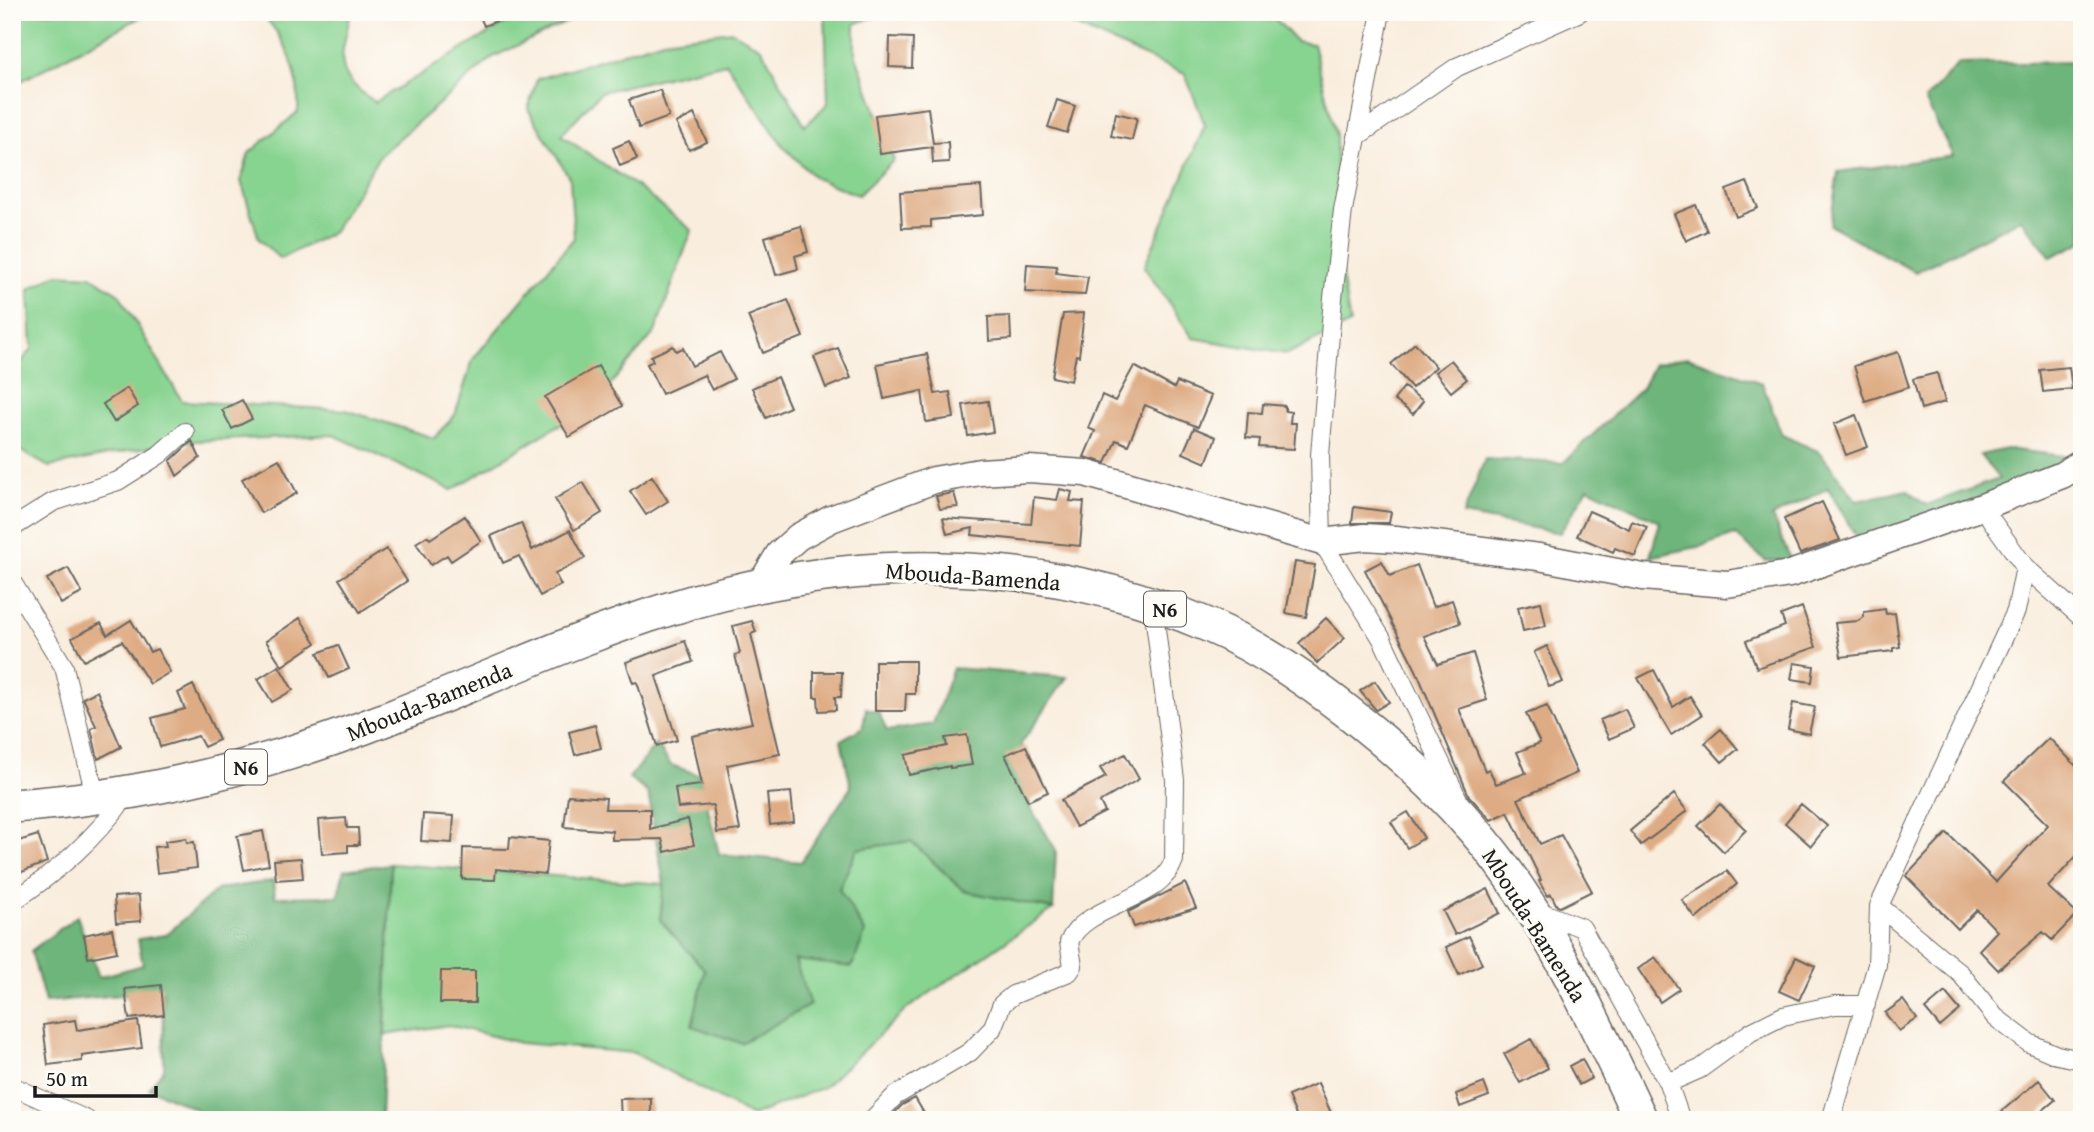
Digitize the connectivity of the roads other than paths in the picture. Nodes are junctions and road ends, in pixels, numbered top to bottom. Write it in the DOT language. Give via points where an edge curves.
graph roads {
  1 [pos="1381,12"];
  2 [pos="1580,12"];
  3 [pos="1356,137"];
  4 [pos="185,432"];
  5 [pos="2082,464"];
  6 [pos="1982,507"];
  7 [pos="12,528"];
  8 [pos="1322,542"];
  9 [pos="2025,567"];
  10 [pos="12,582"];
  11 [pos="761,584"];
  12 [pos="1153,605"];
  13 [pos="2082,618"];
  14 [pos="111,797"];
  15 [pos="12,806"];
  16 [pos="1472,827"];
  17 [pos="12,902"];
  18 [pos="1879,906"];
  19 [pos="1529,907"];
  20 [pos="1866,1006"];
  21 [pos="2082,1060"];
  22 [pos="1668,1083"];
  23 [pos="12,1086"];
  24 [pos="87,1120"];
  25 [pos="872,1120"];
  26 [pos="1641,1120"];
  27 [pos="1681,1120"];
  28 [pos="1831,1120"];
  1 -- 3 [label="street"];
  2 -- 3 [label="street" via="1457,67"];
  3 -- 8 [label="street" via="1333,298 1320,455"];
  4 -- 7 [label="street" via="118,481 53,502"];
  5 -- 6 [label="street"];
  6 -- 8 [label="street" via="1790,574 1727,584 1643,577 1539,557 1396,539"];
  6 -- 9 [label="street"];
  8 -- 11 [label="street" via="1085,473 980,472 934,480 831,519 779,554"];
  8 -- 16 [label="street" via="1382,639"];
  9 -- 13 [label="street"];
  9 -- 18 [label="street" via="2016,611"];
  10 -- 14 [label="street" via="64,667"];
  11 -- 12 [label="highway, Mbouda-Bamenda / N6" via="890,567 949,569 1023,575"];
  11 -- 14 [label="highway, Mbouda-Bamenda / N6" via="669,608 288,755"];
  12 -- 16 [label="highway, Mbouda-Bamenda / N6" via="1210,625 1268,656 1363,725"];
  12 -- 25 [label="street" via="1175,780 1170,871 1155,885 1079,927 1069,942 1073,966 1069,972 1013,995 1002,1004 992,1029 970,1052 895,1097"];
  14 -- 15 [label="highway, Mbouda-Bamenda / N6"];
  14 -- 17 [label="street" via="103,827 66,865"];
  16 -- 19 [label="highway, Mbouda-Bamenda / N6"];
  18 -- 20 [label="street" via="1877,965"];
  18 -- 21 [label="street" via="1961,974 1995,1017 2029,1043"];
  19 -- 22 [label="street" via="1583,928"];
  19 -- 26 [label="highway, Mbouda-Bamenda / N6" via="1590,1014"];
  20 -- 22 [label="street" via="1835,1005 1783,1016 1751,1032 1700,1069"];
  20 -- 28 [label="street"];
  22 -- 27 [label="street"];
  23 -- 24 [label="street"];
}
